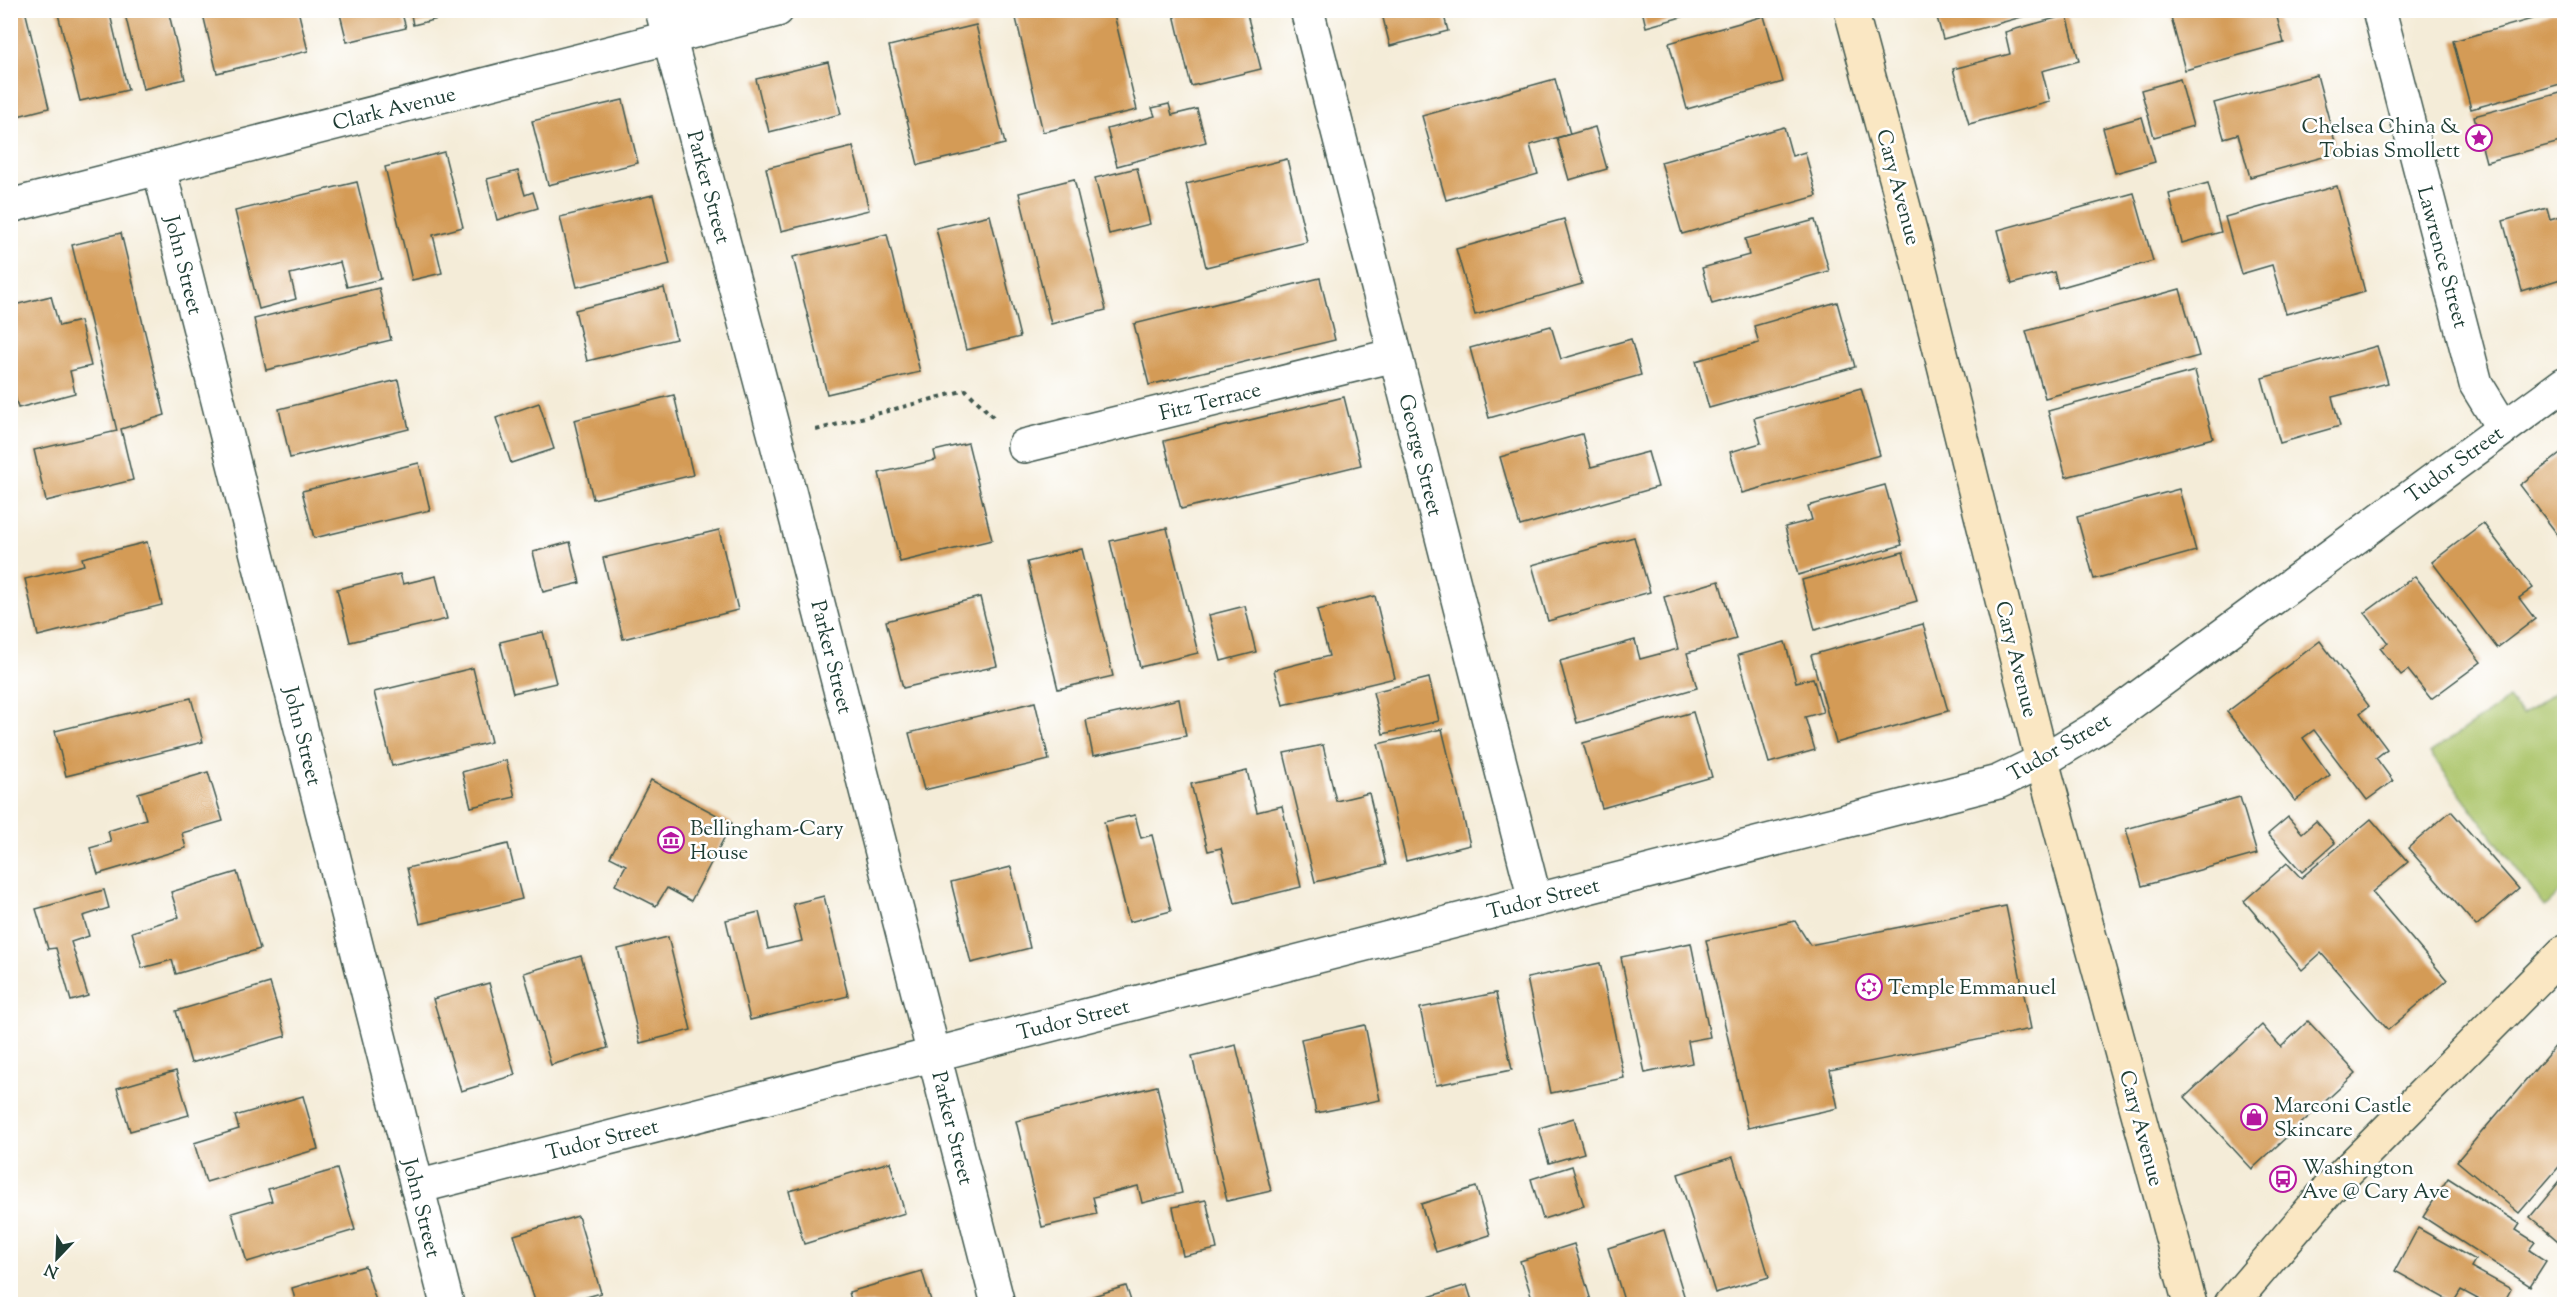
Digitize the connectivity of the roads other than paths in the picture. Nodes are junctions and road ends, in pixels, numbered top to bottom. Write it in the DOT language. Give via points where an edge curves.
graph roads {
  1 [pos="777,10"];
  2 [pos="1307,10"];
  3 [pos="1851,10"];
  4 [pos="2379,10"];
  5 [pos="666,24"];
  6 [pos="159,168"];
  7 [pos="10,206"];
  8 [pos="1395,356"];
  9 [pos="2565,384"];
  10 [pos="2503,428"];
  11 [pos="1024,446"];
  12 [pos="2042,761"];
  13 [pos="1535,900"];
  14 [pos="2563,957"];
  15 [pos="934,1054"];
  16 [pos="417,1186"];
  17 [pos="447,1305"];
  18 [pos="998,1305"];
  19 [pos="2190,1305"];
  20 [pos="2231,1305"];
  1 -- 5 [label="street, Clark Avenue"];
  2 -- 8 [label="street, George Street"];
  3 -- 12 [label="main road, Cary Avenue" via="1914,245"];
  4 -- 10 [label="street, Lawrence Street" via="2476,384"];
  5 -- 6 [label="street, Clark Avenue"];
  5 -- 15 [label="street, Parker Street"];
  6 -- 7 [label="street, Clark Avenue"];
  6 -- 16 [label="street, John Street"];
  8 -- 11 [label="street, Fitz Terrace"];
  8 -- 13 [label="street, George Street"];
  9 -- 10 [label="street, Tudor Street"];
  10 -- 12 [label="street, Tudor Street" via="2101,725"];
  12 -- 13 [label="street, Tudor Street" via="1998,782"];
  12 -- 19 [label="main road, Cary Avenue"];
  13 -- 15 [label="street, Tudor Street"];
  14 -- 20 [label="main road" via="2329,1189"];
  15 -- 16 [label="street, Tudor Street"];
  15 -- 18 [label="street, Parker Street"];
  16 -- 17 [label="street, John Street"];
}
